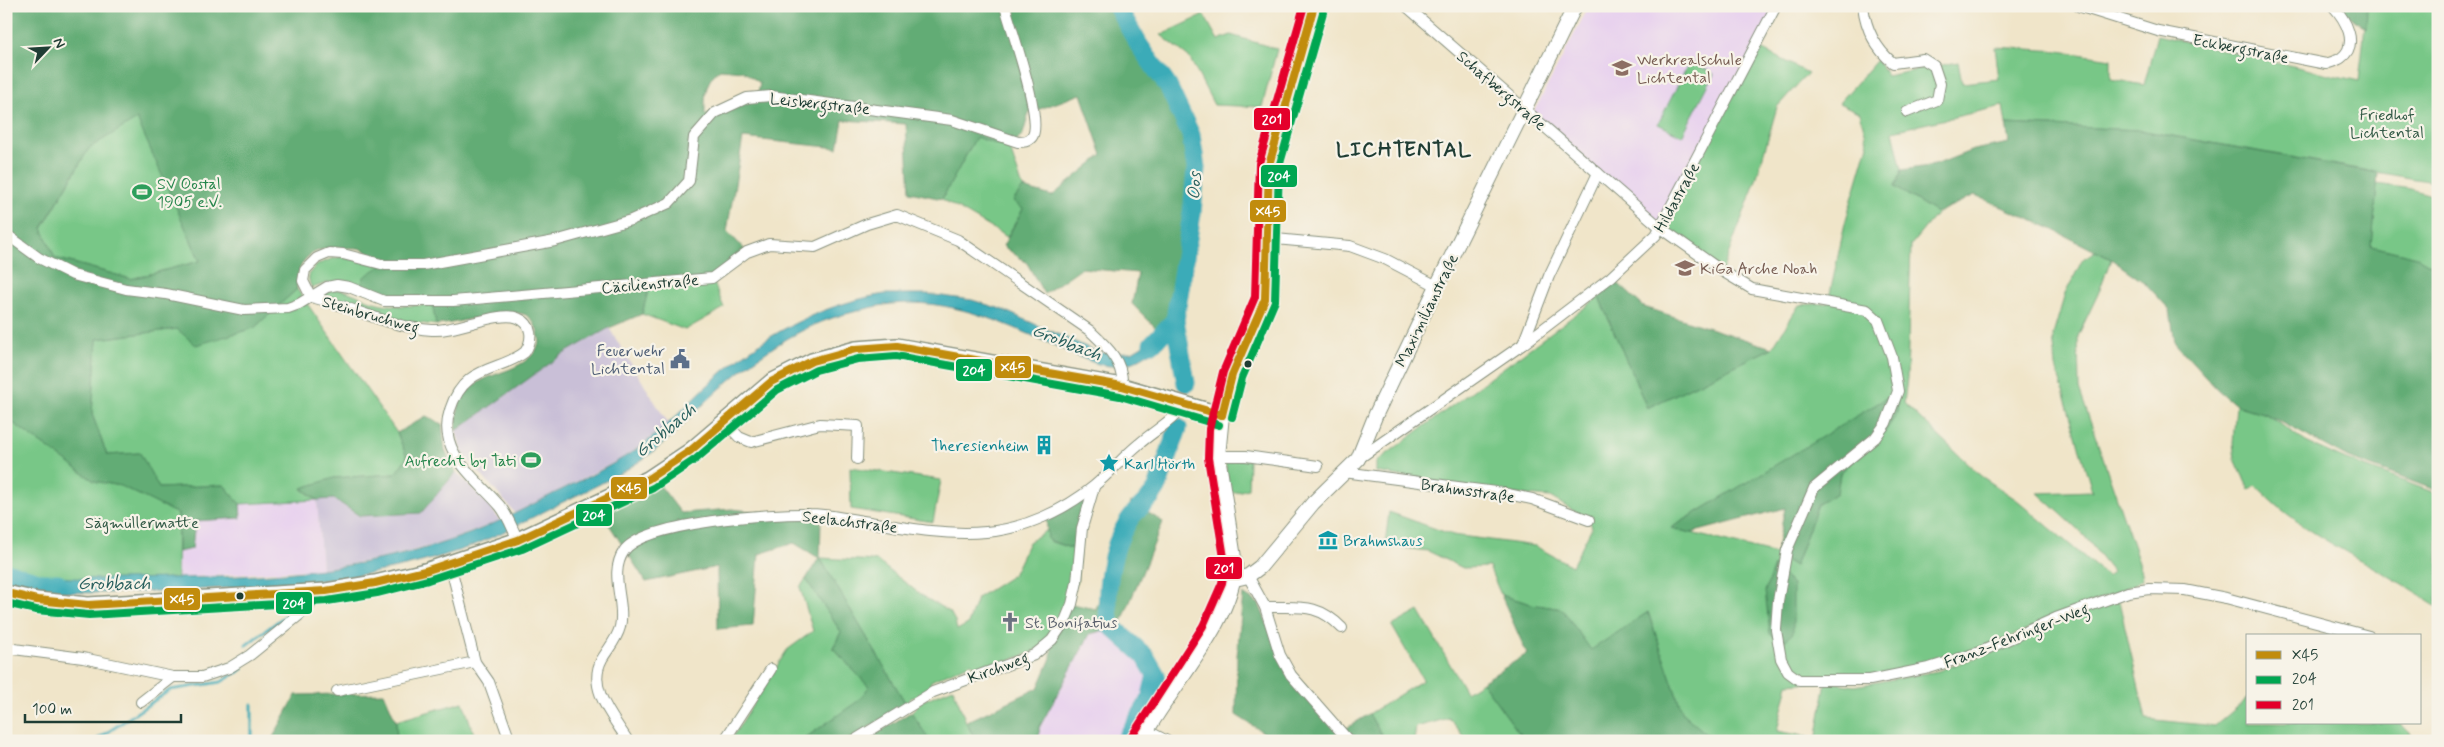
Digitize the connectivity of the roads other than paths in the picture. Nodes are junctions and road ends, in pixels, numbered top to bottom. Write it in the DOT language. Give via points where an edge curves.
graph roads {
  1 [pos="1005,6"];
  2 [pos="1314,6"];
  3 [pos="1406,6"];
  4 [pos="1575,6"];
  5 [pos="1776,6"];
  6 [pos="1863,6"];
  7 [pos="2333,6"];
  8 [pos="2083,7"];
  9 [pos="1525,109"];
  10 [pos="1907,112"];
  11 [pos="1598,174"];
  12 [pos="1661,228"];
  13 [pos="6,234"];
  14 [pos="1265,238"];
  15 [pos="1437,286"];
  16 [pos="311,297"];
  17 [pos="1522,345"];
  18 [pos="1122,386"];
  19 [pos="1185,404"];
  20 [pos="1222,415"];
  21 [pos="724,422"];
  22 [pos="1218,456"];
  23 [pos="857,459"];
  24 [pos="1358,459"];
  25 [pos="1318,466"];
  26 [pos="1344,472"];
  27 [pos="1094,487"];
  28 [pos="1589,520"];
  29 [pos="515,534"];
  30 [pos="450,564"];
  31 [pos="1241,578"];
  32 [pos="319,591"];
  33 [pos="6,593"];
  34 [pos="1265,607"];
  35 [pos="1342,628"];
  36 [pos="2361,634"];
  37 [pos="6,648"];
  38 [pos="475,662"];
  39 [pos="771,669"];
  40 [pos="173,677"];
  41 [pos="336,691"];
  42 [pos="141,702"];
  43 [pos="1144,735"];
  44 [pos="1346,738"];
  45 [pos="510,741"];
  46 [pos="628,741"];
  47 [pos="724,741"];
  48 [pos="853,741"];
  49 [pos="1167,741"];
  1 -- 16 [label="street, Leisbergstraße" via="1032,97 1035,128 1027,141 1018,142 952,120 770,96 747,98 715,113 694,136 689,181 669,203 631,220 555,241 423,265 385,265 329,253 317,258 305,270 303,281"];
  2 -- 14 [label="main road" via="1269,165"];
  3 -- 9 [label="street, Schafbergstraße"];
  4 -- 9 [label="main road, Maximilianstraße"];
  5 -- 12 [label="street, Hildastraße"];
  6 -- 10 [label="street" via="1865,25 1880,52 1893,63 1923,59 1934,66 1940,84 1938,100"];
  7 -- 8 [label="street, Eckbergstraße" via="2348,29 2350,45 2341,58 2326,64 2158,31"];
  9 -- 11 [label="street, Schafbergstraße"];
  9 -- 15 [label="main road, Maximilianstraße"];
  11 -- 12 [label="street, Schafbergstraße"];
  11 -- 17 [label="street" via="1549,276"];
  12 -- 17 [label="street, Hildastraße" via="1611,276"];
  12 -- 36 [label="street, Franz-Fehringer-Weg" via="1752,289 1867,310 1878,320 1895,370 1898,391 1892,410 1875,438 1814,488 1787,550 1776,630 1782,659 1788,672 1799,680 1850,681 1900,675 1954,661 2056,618 2128,592 2149,589 2185,590 2226,598"];
  13 -- 16 [label="street, Steinbruchweg" via="39,258 73,275 126,289 244,310 288,308"];
  14 -- 15 [label="street" via="1350,246 1385,259"];
  14 -- 20 [label="main road" via="1264,299 1232,375"];
  15 -- 24 [label="main road, Maximilianstraße"];
  16 -- 18 [label="street, Cäcilienstraße" via="337,285 384,301 452,301 712,278 747,252 769,244 815,247 867,224 897,215 958,240 1089,330 1120,367"];
  16 -- 29 [label="street, Steinbruchweg" via="414,328 446,330 505,316 524,321 532,338 525,352 470,379 453,400 447,424 450,446 456,457 507,516"];
  17 -- 24 [label="street, Hildastraße"];
  18 -- 19 [label="main road"];
  18 -- 21 [label="main road" via="897,346 870,347 826,356 798,367 760,390"];
  19 -- 20 [label="main road"];
  19 -- 27 [label="street, Seelachstraße" via="1174,418 1138,444"];
  20 -- 22 [label="main road"];
  21 -- 23 [label="street" via="739,437 751,442 820,424 858,426"];
  21 -- 29 [label="main road" via="690,452 656,474"];
  22 -- 25 [label="street" via="1246,456"];
  22 -- 31 [label="main road" via="1235,564"];
  24 -- 26 [label="main road, Maximilianstraße"];
  26 -- 28 [label="street, Brahmsstraße" via="1503,493"];
  26 -- 31 [label="main road, Maximilianstraße" via="1313,503 1260,567"];
  27 -- 46 [label="street, Seelachstraße" via="1039,520 988,532 941,533 811,514 708,523 669,529 635,540 624,550 618,563 621,625 601,661 598,676 602,699"];
  27 -- 48 [label="street, Kirchweg" via="1082,528 1072,604 1052,640 1034,654 933,692"];
  29 -- 30 [label="main road"];
  30 -- 32 [label="main road" via="375,583"];
  30 -- 38 [label="street"];
  31 -- 34 [label="street"];
  31 -- 43 [label="main road" via="1220,620"];
  32 -- 33 [label="main road" via="88,605"];
  32 -- 40 [label="street" via="308,608 238,663 202,677"];
  34 -- 35 [label="street" via="1319,610"];
  34 -- 44 [label="street" via="1280,655 1291,675"];
  37 -- 40 [label="street" via="75,657"];
  38 -- 41 [label="street"];
  38 -- 45 [label="street" via="489,682"];
  39 -- 47 [label="street"];
  40 -- 42 [label="street"];
  43 -- 49 [label="street"];
}
